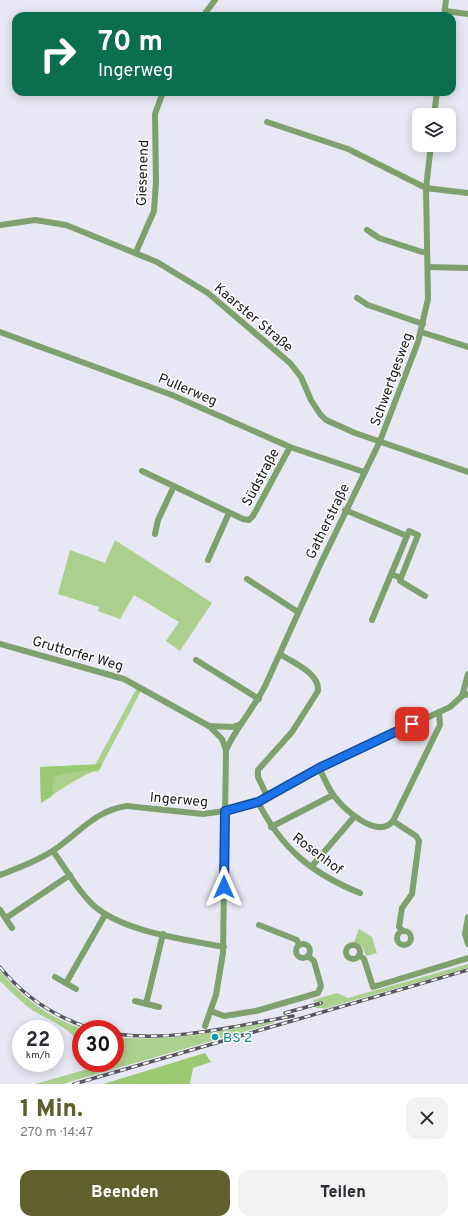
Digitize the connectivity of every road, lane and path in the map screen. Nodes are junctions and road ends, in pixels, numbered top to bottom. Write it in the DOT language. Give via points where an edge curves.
graph roads {
  1 [pos="215,0"];
  2 [pos="446,0"];
  3 [pos="206,12"];
  4 [pos="444,12"];
  5 [pos="456,14"];
  6 [pos="468,14"];
  7 [pos="162,96"];
  8 [pos="436,96"];
  9 [pos="435,108"];
  10 [pos="268,122"];
  11 [pos="430,152"];
  12 [pos="426,188"];
  13 [pos="468,193"];
  14 [pos="0,225"];
  15 [pos="367,230"];
  16 [pos="136,252"];
  17 [pos="427,252"];
  18 [pos="428,267"];
  19 [pos="468,268"];
  20 [pos="357,298"];
  21 [pos="423,324"];
  22 [pos="0,332"];
  23 [pos="421,332"];
  24 [pos="468,347"];
  25 [pos="380,442"];
  26 [pos="290,446"];
  27 [pos="142,471"];
  28 [pos="364,472"];
  29 [pos="468,472"];
  30 [pos="174,486"];
  31 [pos="345,510"];
  32 [pos="229,513"];
  33 [pos="154,534"];
  34 [pos="407,536"];
  35 [pos="208,560"];
  36 [pos="391,574"];
  37 [pos="401,578"];
  38 [pos="247,579"];
  39 [pos="425,596"];
  40 [pos="298,612"];
  41 [pos="372,620"];
  42 [pos="0,644"];
  43 [pos="280,654"];
  44 [pos="196,660"];
  45 [pos="468,674"];
  46 [pos="465,695"];
  47 [pos="259,699"];
  48 [pos="439,712"];
  49 [pos="241,724"];
  50 [pos="209,726"];
  51 [pos="226,750"];
  52 [pos="319,768"];
  53 [pos="333,795"];
  54 [pos="267,796"];
  55 [pos="258,802"];
  56 [pos="225,811"];
  57 [pos="354,817"];
  58 [pos="393,821"];
  59 [pos="271,827"];
  60 [pos="53,851"];
  61 [pos="312,866"];
  62 [pos="0,875"];
  63 [pos="70,875"];
  64 [pos="360,893"];
  65 [pos="0,910"];
  66 [pos="105,914"];
  67 [pos="6,918"];
  68 [pos="468,918"];
  69 [pos="259,925"];
  70 [pos="12,928"];
  71 [pos="403,931"];
  72 [pos="163,934"];
  73 [pos="468,944"];
  74 [pos="299,945"];
  75 [pos="224,947"];
  76 [pos="308,956"];
  77 [pos="359,956"];
  78 [pos="468,958"];
  79 [pos="55,977"];
  80 [pos="66,983"];
  81 [pos="76,989"];
  82 [pos="135,1002"];
  83 [pos="146,1004"];
  84 [pos="159,1008"];
  85 [pos="211,1011"];
  86 [pos="205,1026"];
  1 -- 3 [label="street"];
  2 -- 4 [label="street"];
  5 -- 6 [label="street"];
  7 -- 16 [label="street, Giesenend" via="155,114 154,211"];
  8 -- 9 [label="street"];
  10 -- 12 [label="street" via="348,149"];
  11 -- 12 [label="street, Schwertgesweg"];
  12 -- 13 [label="street"];
  12 -- 17 [label="street, Schwertgesweg"];
  14 -- 16 [label="street, Kaarster Straße" via="35,220 50,221 82,230"];
  15 -- 17 [label="street" via="379,238"];
  16 -- 25 [label="street, Kaarster Straße" via="177,273 208,293 272,347 301,377 311,400 326,420"];
  17 -- 18 [label="street, Schwertgesweg"];
  18 -- 19 [label="street"];
  18 -- 21 [label="street, Schwertgesweg" via="428,299"];
  20 -- 21 [label="street, Schwertgesweg" via="368,305"];
  21 -- 23 [label="street, Schwertgesweg"];
  22 -- 26 [label="street, Pullerweg" via="172,395"];
  23 -- 24 [label="street"];
  23 -- 25 [label="street, Schwertgesweg"];
  25 -- 28 [label="street, Gatherstraße"];
  25 -- 29 [label="street, Kaarster Straße"];
  26 -- 28 [label="street, Pullerweg"];
  26 -- 32 [label="street, Südstraße" via="253,516 249,520"];
  27 -- 30 [label="street, Südstraße"];
  28 -- 31 [label="street, Gatherstraße"];
  30 -- 32 [label="street, Südstraße"];
  30 -- 33 [label="street"];
  31 -- 34 [label="street"];
  31 -- 40 [label="street, Gatherstraße"];
  32 -- 35 [label="street, Südstraße"];
  34 -- 36 [label="street"];
  34 -- 37 [label="street" via="409,531 418,535"];
  36 -- 37 [label="street"];
  36 -- 41 [label="street"];
  37 -- 39 [label="street" via="400,581"];
  38 -- 40 [label="street"];
  40 -- 43 [label="street, Gatherstraße"];
  42 -- 50 [label="street, Gruttorfer Weg" via="112,674"];
  43 -- 47 [label="street, Gatherstraße"];
  43 -- 54 [label="street" via="315,678 319,685 311,705 292,732 258,770 258,777"];
  44 -- 47 [label="street"];
  45 -- 46 [label="street"];
  46 -- 48 [label="street, Ingerweg"];
  47 -- 49 [label="street, Gatherstraße"];
  48 -- 52 [label="street, Ingerweg"];
  48 -- 58 [label="street" via="440,725"];
  49 -- 50 [label="street, Gruttorfer Weg" via="233,727"];
  49 -- 51 [label="street, Gatherstraße"];
  50 -- 51 [label="street, Gruttorfer Weg" via="222,739"];
  51 -- 56 [label="street, Gatherstraße"];
  52 -- 53 [label="street"];
  52 -- 54 [label="street, Ingerweg"];
  53 -- 57 [label="street"];
  53 -- 59 [label="street"];
  54 -- 55 [label="street, Ingerweg"];
  55 -- 56 [label="street, Ingerweg"];
  55 -- 59 [label="street, Rosenhof"];
  56 -- 60 [label="street, Ingerweg" via="203,814 127,806 116,808 94,818"];
  56 -- 75 [label="street, Gatherstraße"];
  57 -- 58 [label="street" via="379,827 388,826"];
  57 -- 61 [label="street"];
  58 -- 71 [label="street" via="416,836 419,841 412,894 402,908 399,927"];
  59 -- 61 [label="street, Rosenhof" via="293,853"];
  60 -- 62 [label="street, Ingerweg"];
  60 -- 63 [label="street"];
  61 -- 64 [label="street, Rosenhof" via="337,883"];
  63 -- 66 [label="street" via="84,896"];
  63 -- 67 [label="street"];
  65 -- 67 [label="street"];
  66 -- 72 [label="street" via="121,923"];
  66 -- 80 [label="street"];
  67 -- 70 [label="street"];
  68 -- 73 [label="street" via="465,934"];
  69 -- 74 [label="street" via="297,940"];
  72 -- 75 [label="street"];
  72 -- 83 [label="street"];
  74 -- 76 [label="street" via="308,946"];
  74 -- 76 [label="street" via="296,950 298,955"];
  75 -- 85 [label="street, Gatherstraße"];
  76 -- 85 [label="street" via="314,961 321,986 318,993 256,1011 224,1016"];
  77 -- 78 [label="street" via="364,959 373,987"];
  79 -- 80 [label="street"];
  80 -- 81 [label="street"];
  82 -- 83 [label="street"];
  83 -- 84 [label="street"];
  85 -- 86 [label="street, Gatherstraße"];
}
